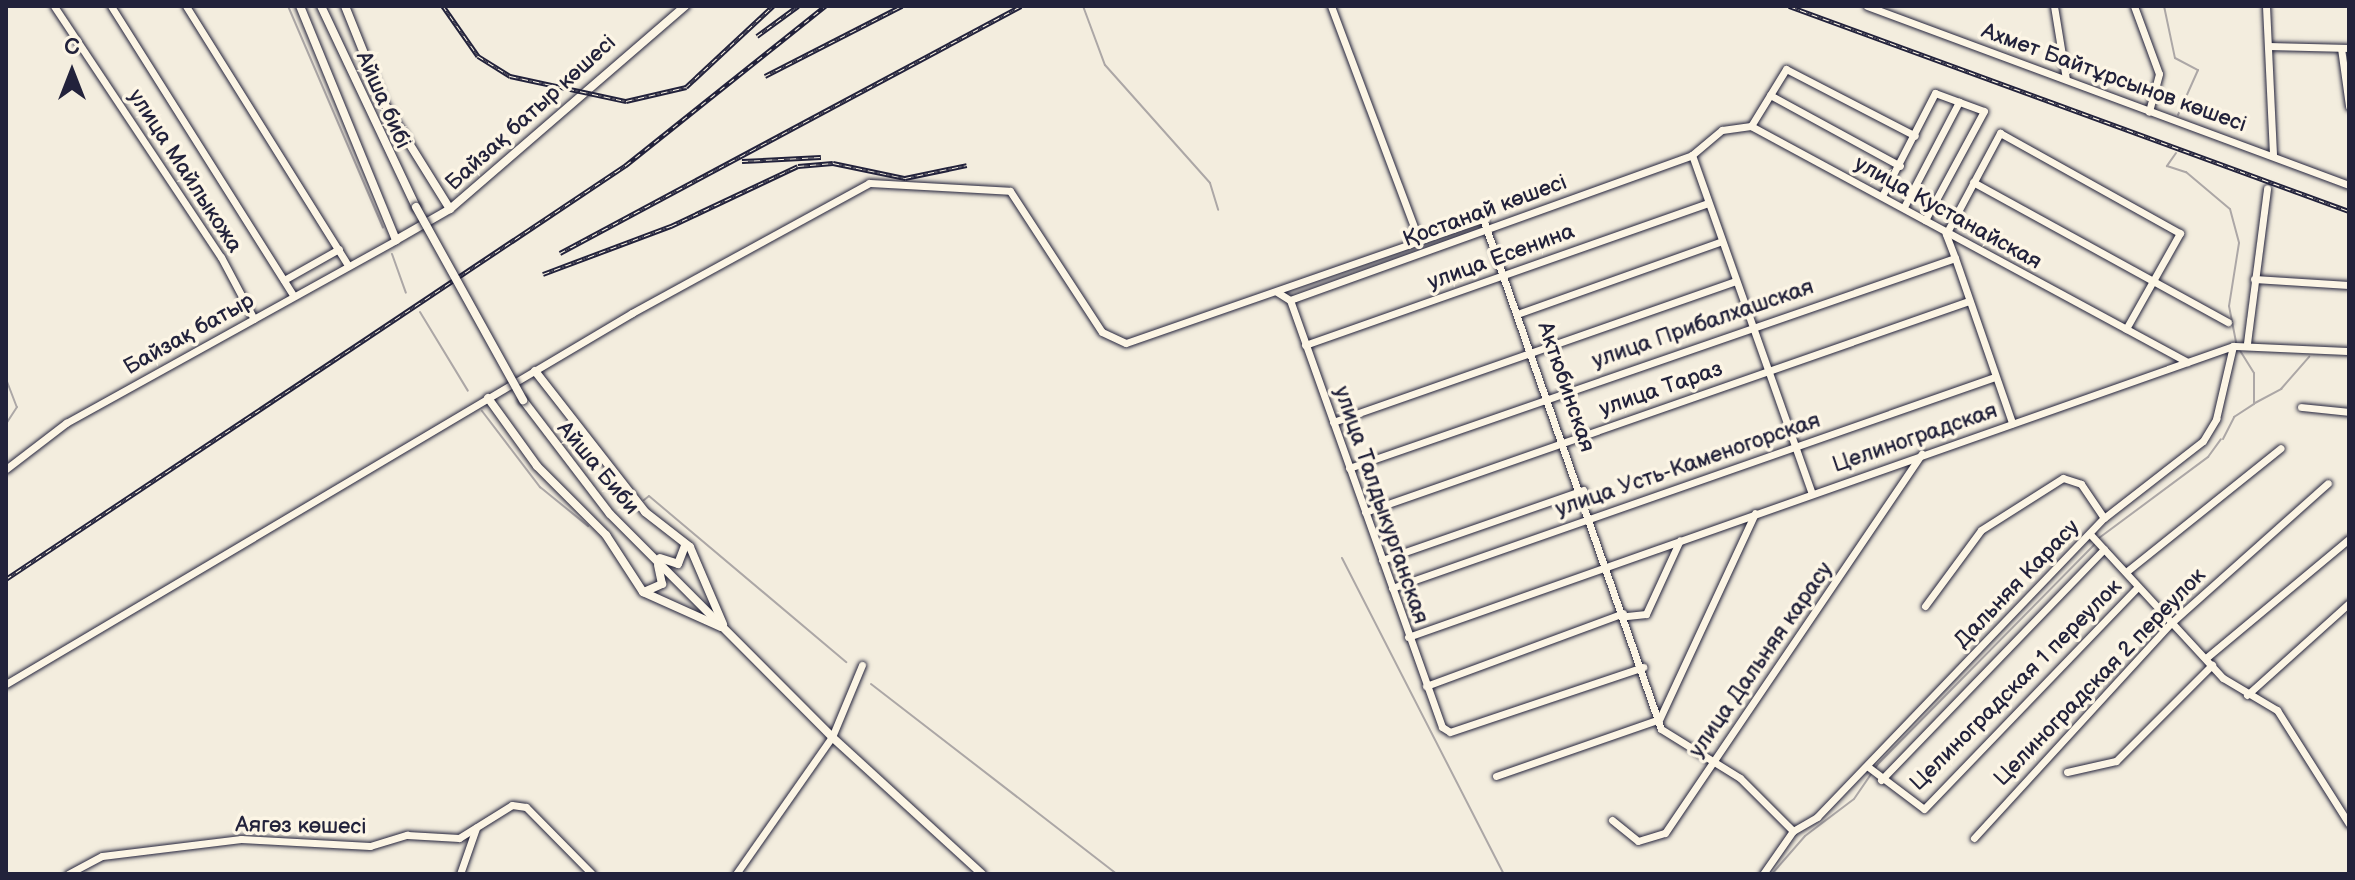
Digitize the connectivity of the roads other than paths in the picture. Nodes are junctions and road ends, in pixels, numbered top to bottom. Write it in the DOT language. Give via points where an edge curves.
graph roads {
  1 [pos="54,6"];
  2 [pos="111,6"];
  3 [pos="186,6"];
  4 [pos="300,6"];
  5 [pos="321,6"];
  6 [pos="345,6"];
  7 [pos="685,6"];
  8 [pos="1331,6"];
  9 [pos="1867,6"];
  10 [pos="2054,6"];
  11 [pos="2134,6"];
  12 [pos="2266,6"];
  13 [pos="2268,46"];
  14 [pos="2345,48"];
  15 [pos="2066,79"];
  16 [pos="1770,95"];
  17 [pos="1959,102"];
  18 [pos="2349,106"];
  19 [pos="2149,112"];
  20 [pos="1751,126"];
  21 [pos="1915,136"];
  22 [pos="1692,155"];
  23 [pos="2273,155"];
  24 [pos="1900,166"];
  25 [pos="1973,182"];
  26 [pos="2349,185"];
  27 [pos="2267,188"];
  28 [pos="1882,196"];
  29 [pos="1708,203"];
  30 [pos="1904,207"];
  31 [pos="450,209"];
  32 [pos="1925,220"];
  33 [pos="1492,229"];
  34 [pos="1946,234"];
  35 [pos="396,240"];
  36 [pos="1419,240"];
  37 [pos="1722,241"];
  38 [pos="339,249"];
  39 [pos="1955,258"];
  40 [pos="320,260"];
  41 [pos="347,264"];
  42 [pos="1506,273"];
  43 [pos="329,275"];
  44 [pos="2254,279"];
  45 [pos="284,280"];
  46 [pos="1736,281"];
  47 [pos="2153,281"];
  48 [pos="2349,285"];
  49 [pos="1277,292"];
  50 [pos="293,295"];
  51 [pos="1290,300"];
  52 [pos="1969,301"];
  53 [pos="1520,313"];
  54 [pos="254,319"];
  55 [pos="2228,322"];
  56 [pos="1753,327"];
  57 [pos="2126,329"];
  58 [pos="2247,343"];
  59 [pos="1305,345"];
  60 [pos="2233,346"];
  61 [pos="2349,351"];
  62 [pos="1534,353"];
  63 [pos="2187,362"];
  64 [pos="1768,370"];
  65 [pos="535,371"];
  66 [pos="1995,377"];
  67 [pos="1550,397"];
  68 [pos="488,398"];
  69 [pos="523,400"];
  70 [pos="2301,407"];
  71 [pos="2349,412"];
  72 [pos="1333,422"];
  73 [pos="2012,423"];
  74 [pos="1565,441"];
  75 [pos="1795,447"];
  76 [pos="2281,448"];
  77 [pos="1922,454"];
  78 [pos="1349,468"];
  79 [pos="6,469"];
  80 [pos="2328,483"];
  81 [pos="1583,490"];
  82 [pos="1812,493"];
  83 [pos="1365,512"];
  84 [pos="1755,513"];
  85 [pos="1592,518"];
  86 [pos="2104,518"];
  87 [pos="2349,539"];
  88 [pos="1680,540"];
  89 [pos="684,541"];
  90 [pos="2097,542"];
  91 [pos="652,554"];
  92 [pos="1382,560"];
  93 [pos="1609,565"];
  94 [pos="2126,572"];
  95 [pos="2138,587"];
  96 [pos="1392,588"];
  97 [pos="643,592"];
  98 [pos="2349,603"];
  99 [pos="1925,606"];
  100 [pos="1625,614"];
  101 [pos="2171,623"];
  102 [pos="724,629"];
  103 [pos="1408,637"];
  104 [pos="2209,662"];
  105 [pos="862,665"];
  106 [pos="1643,667"];
  107 [pos="6,684"];
  108 [pos="1426,686"];
  109 [pos="2247,695"];
  110 [pos="1658,720"];
  111 [pos="832,737"];
  112 [pos="1712,760"];
  113 [pos="1867,766"];
  114 [pos="2067,772"];
  115 [pos="1496,776"];
  116 [pos="1880,779"];
  117 [pos="1612,820"];
  118 [pos="2349,824"];
  119 [pos="477,826"];
  120 [pos="1793,831"];
  121 [pos="1974,838"];
  122 [pos="68,874"];
  123 [pos="460,874"];
  124 [pos="592,874"];
  125 [pos="736,874"];
  126 [pos="982,874"];
  127 [pos="1763,874"];
  1 -- 54 [label="street, улица Майлыкожа" via="221,257"];
  2 -- 45 [label="street"];
  3 -- 38 [label="street"];
  4 -- 35 [label="main road"];
  5 -- 69 [label="main road, Айша бибі, bridge" via="416,207"];
  6 -- 31 [label="main road" via="384,103"];
  7 -- 31 [label="main road, Байзақ батыр көшесі"];
  8 -- 36 [label="street"];
  9 -- 15 [label="street, Ахмет Байтұрсынов көшесі"];
  10 -- 15 [label="street"];
  11 -- 19 [label="street" via="2159,74"];
  12 -- 13 [label="street"];
  13 -- 14 [label="street"];
  13 -- 23 [label="street"];
  14 -- 18 [label="street"];
  15 -- 19 [label="street, Ахмет Байтұрсынов көшесі"];
  16 -- 20 [label="street"];
  16 -- 21 [label="street" via="1786,69"];
  16 -- 24 [label="street"];
  17 -- 21 [label="street" via="1935,93"];
  17 -- 30 [label="street"];
  17 -- 32 [label="street" via="1984,111"];
  19 -- 23 [label="street, Ахмет Байтұрсынов көшесі"];
  20 -- 22 [label="street" via="1722,130"];
  20 -- 28 [label="street, улица Кустанайская"];
  21 -- 24 [label="street"];
  22 -- 29 [label="street"];
  22 -- 33 [label="street, Қостанай көшесі"];
  23 -- 26 [label="street, Ахмет Байтұрсынов көшесі"];
  24 -- 28 [label="street"];
  25 -- 34 [label="street"];
  25 -- 47 [label="street"];
  25 -- 47 [label="street" via="2000,133 2180,233"];
  27 -- 44 [label="street"];
  28 -- 30 [label="street, улица Кустанайская"];
  29 -- 37 [label="street"];
  29 -- 42 [label="street, улица Есенина"];
  30 -- 32 [label="street, улица Кустанайская"];
  31 -- 35 [label="main road, Байзақ батыр көшесі"];
  32 -- 34 [label="street, улица Кустанайская"];
  33 -- 36 [label="street, Актюбинская" via="1488,221"];
  33 -- 42 [label="street, Актюбинская"];
  33 -- 51 [label="street, Қостанай көшесі"];
  34 -- 39 [label="street"];
  34 -- 57 [label="street, улица Кустанайская"];
  35 -- 41 [label="street, Байзақ батыр"];
  36 -- 49 [label="street"];
  37 -- 46 [label="street"];
  37 -- 53 [label="street"];
  38 -- 40 [label="street"];
  38 -- 41 [label="street"];
  39 -- 52 [label="street"];
  39 -- 56 [label="street, улица Прибалхашская"];
  40 -- 43 [label="street"];
  40 -- 45 [label="street"];
  41 -- 43 [label="street, Байзақ батыр"];
  42 -- 53 [label="street, Актюбинская"];
  42 -- 59 [label="street, улица Есенина"];
  43 -- 50 [label="street, Байзақ батыр"];
  44 -- 48 [label="street"];
  44 -- 58 [label="street"];
  45 -- 50 [label="street"];
  46 -- 56 [label="street"];
  46 -- 62 [label="street"];
  47 -- 55 [label="street"];
  47 -- 57 [label="street"];
  49 -- 51 [label="street"];
  49 -- 65 [label="street" via="1116,342 1102,332 1010,191 884,181"];
  50 -- 54 [label="street, Байзақ батыр"];
  51 -- 59 [label="street, улица Талдыкурганская"];
  52 -- 64 [label="street, улица Тараз"];
  52 -- 66 [label="street"];
  53 -- 62 [label="street, Актюбинская"];
  54 -- 79 [label="street, Байзақ батыр" via="66,423"];
  56 -- 64 [label="street"];
  56 -- 67 [label="street, улица Прибалхашская"];
  57 -- 63 [label="street, улица Кустанайская"];
  58 -- 60 [label="street, Целиноградская"];
  58 -- 61 [label="street"];
  59 -- 72 [label="street, улица Талдыкурганская"];
  60 -- 63 [label="street, Целиноградская"];
  60 -- 86 [label="street, Дальняя Карасу" via="2216,419 2203,441"];
  62 -- 67 [label="street, Актюбинская"];
  62 -- 72 [label="street"];
  63 -- 73 [label="street, Целиноградская"];
  64 -- 74 [label="street, улица Тараз"];
  64 -- 75 [label="street"];
  65 -- 68 [label="street"];
  65 -- 89 [label="main road" via="636,501"];
  66 -- 73 [label="street"];
  66 -- 75 [label="street, улица Усть-Каменогорская"];
  67 -- 74 [label="street, Актюбинская"];
  67 -- 78 [label="street, улица Прибалхашская"];
  68 -- 97 [label="main road" via="537,466 606,535"];
  68 -- 107 [label="street"];
  69 -- 91 [label="main road, Айша Биби" via="578,477"];
  70 -- 71 [label="street"];
  72 -- 78 [label="street, улица Талдыкурганская"];
  73 -- 77 [label="street, Целиноградская"];
  74 -- 81 [label="street, Актюбинская"];
  74 -- 83 [label="street, улица Тараз"];
  75 -- 82 [label="street"];
  75 -- 85 [label="street, улица Усть-Каменогорская"];
  76 -- 94 [label="street, Целиноградская 1 переулок"];
  77 -- 82 [label="street, Целиноградская"];
  77 -- 112 [label="street, улица Дальняя карасу"];
  78 -- 83 [label="street, улица Талдыкурганская"];
  80 -- 101 [label="street, Целиноградская 2 переулок"];
  81 -- 85 [label="street, Актюбинская"];
  81 -- 92 [label="street"];
  82 -- 84 [label="street, Целиноградская"];
  83 -- 92 [label="street, улица Талдыкурганская"];
  84 -- 88 [label="street, Целиноградская"];
  84 -- 110 [label="street"];
  85 -- 93 [label="street, Актюбинская"];
  85 -- 96 [label="street, улица Усть-Каменогорская"];
  86 -- 90 [label="street, Дальняя Карасу"];
  86 -- 99 [label="street" via="2081,484 2063,478 1981,530"];
  87 -- 104 [label="street"];
  88 -- 93 [label="street, Целиноградская"];
  88 -- 100 [label="street" via="1646,614"];
  89 -- 91 [label="main road" via="686,559 678,564"];
  89 -- 102 [label="main road"];
  90 -- 94 [label="street"];
  90 -- 113 [label="street, Дальняя Карасу"];
  90 -- 116 [label="street"];
  91 -- 97 [label="main road" via="662,584"];
  91 -- 102 [label="main road, Айша Биби"];
  92 -- 96 [label="street, улица Талдыкурганская"];
  93 -- 100 [label="street, Актюбинская"];
  93 -- 103 [label="street, Целиноградская"];
  94 -- 95 [label="street"];
  95 -- 101 [label="street"];
  95 -- 116 [label="street, Целиноградская 1 переулок" via="1924,809"];
  96 -- 103 [label="street, улица Талдыкурганская"];
  97 -- 102 [label="main road"];
  98 -- 109 [label="street"];
  100 -- 106 [label="street, Актюбинская"];
  100 -- 108 [label="street"];
  101 -- 104 [label="street"];
  101 -- 121 [label="street, Целиноградская 2 переулок"];
  102 -- 111 [label="main road, Айша Биби"];
  103 -- 108 [label="street, улица Талдыкурганская"];
  104 -- 109 [label="street"];
  104 -- 114 [label="street" via="2116,761"];
  105 -- 111 [label="street"];
  106 -- 108 [label="street, улица Талдыкурганская" via="1450,732"];
  106 -- 110 [label="street, Актюбинская"];
  109 -- 118 [label="street" via="2287,721"];
  110 -- 112 [label="street" via="1661,729"];
  110 -- 115 [label="street"];
  111 -- 125 [label="street"];
  111 -- 126 [label="main road, Айша Биби"];
  112 -- 117 [label="street, улица Дальняя карасу" via="1660,839 1638,841"];
  112 -- 120 [label="street"];
  113 -- 116 [label="street"];
  113 -- 120 [label="street, Дальняя Карасу"];
  119 -- 122 [label="street, Аягөз көшесі" via="459,838 407,835 370,846 241,839 102,856"];
  119 -- 123 [label="street"];
  119 -- 124 [label="street, Аягөз көшесі" via="512,805 526,807"];
  120 -- 127 [label="street, Дальняя Карасу"];
}
